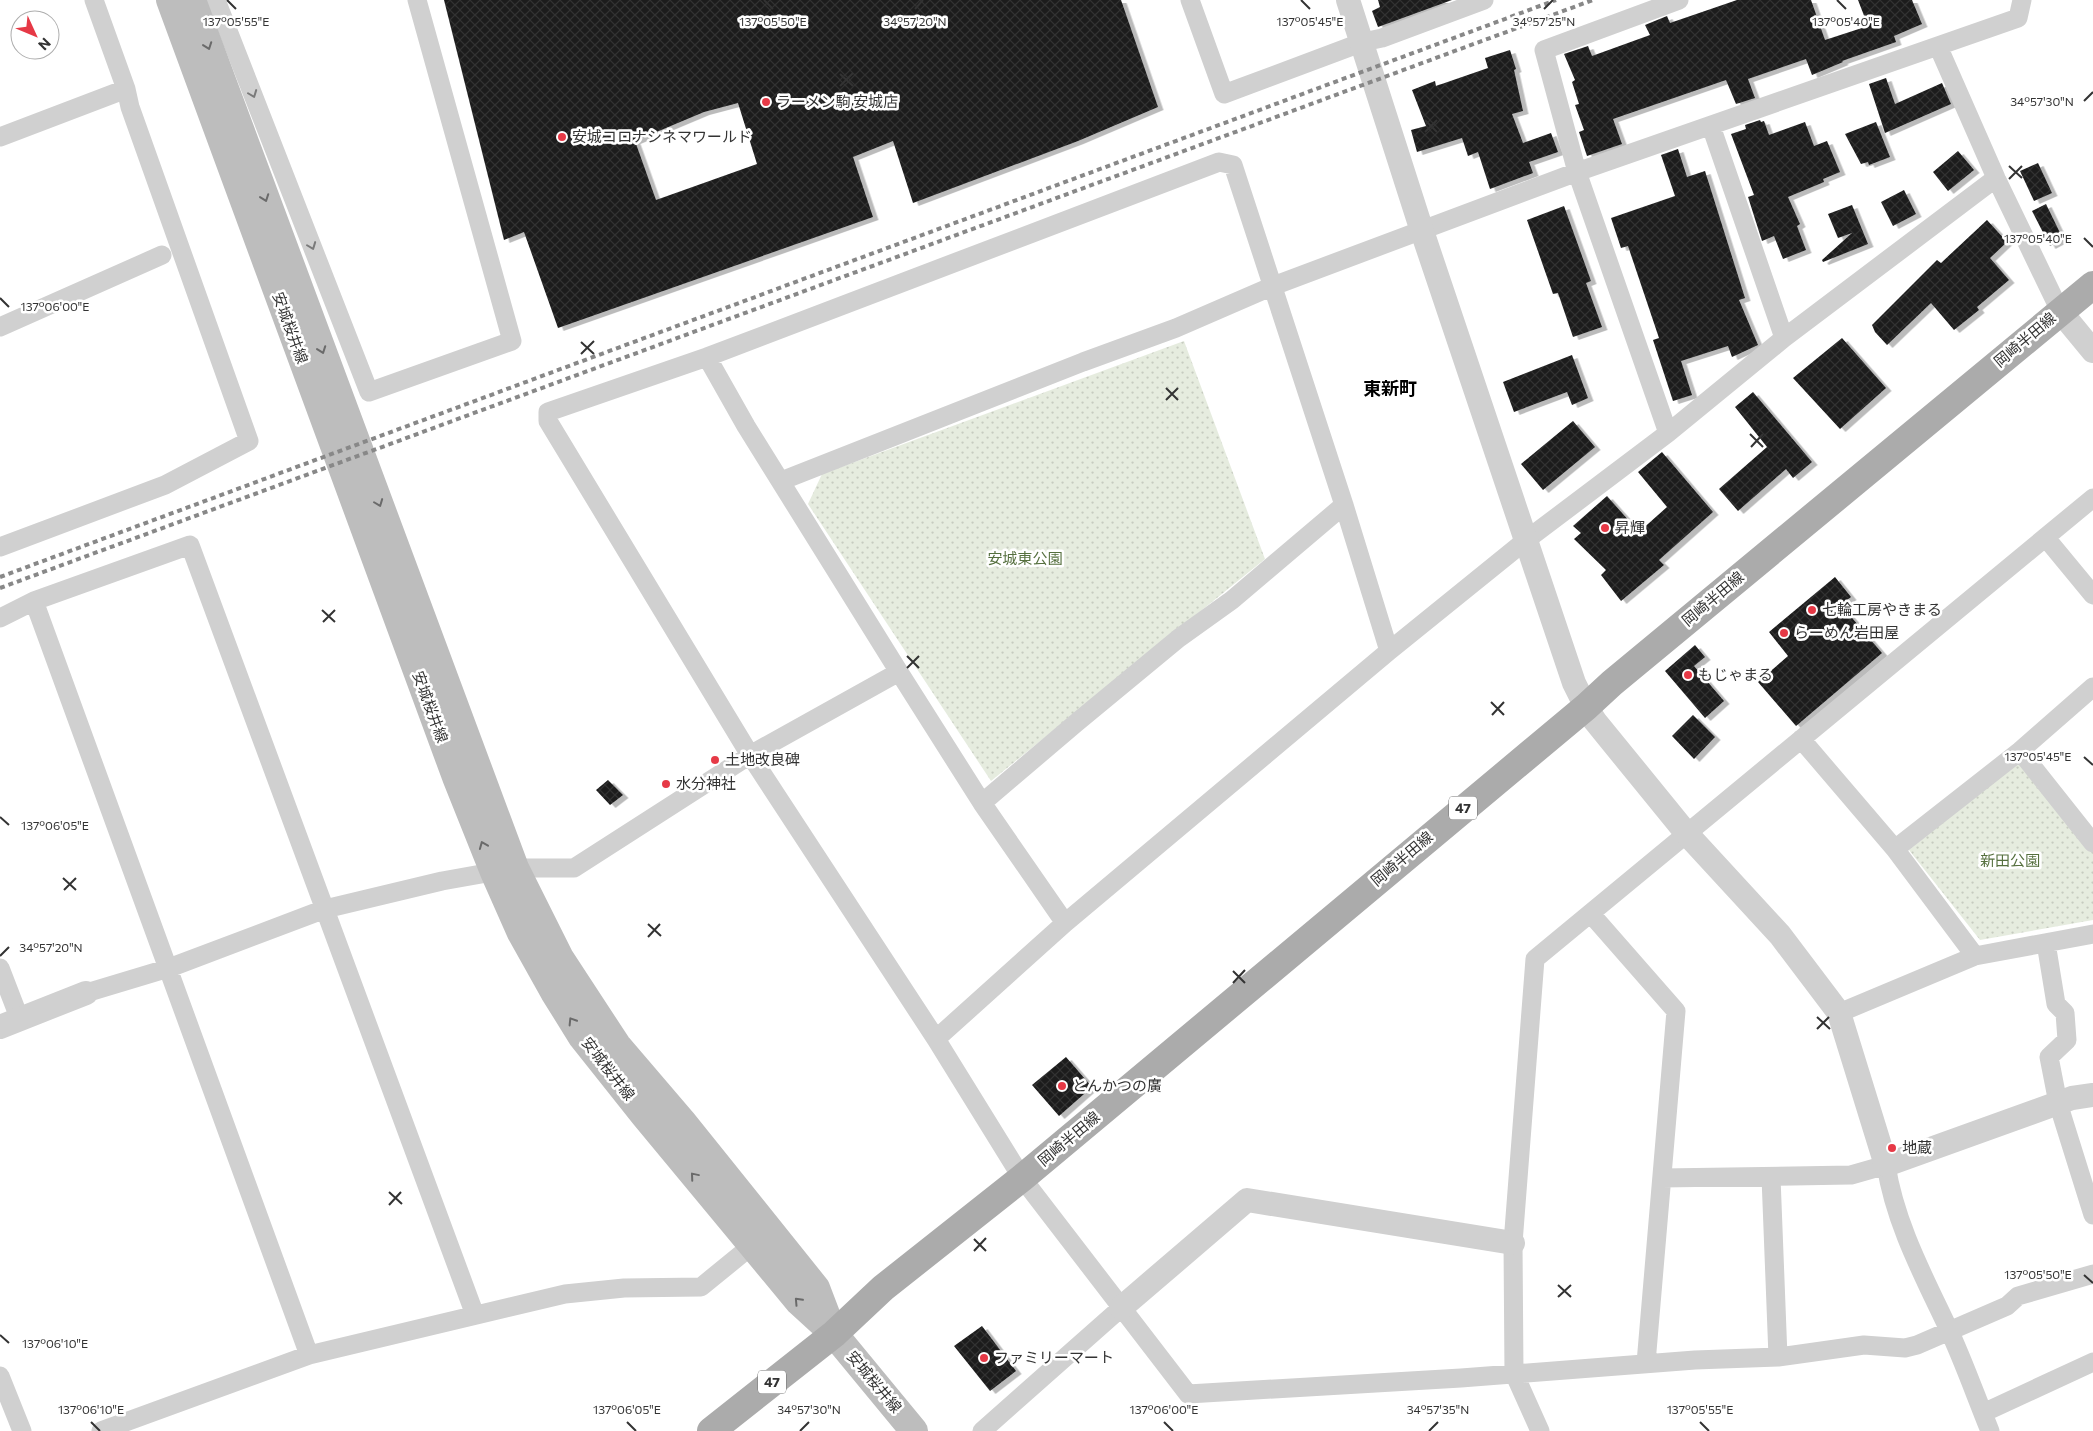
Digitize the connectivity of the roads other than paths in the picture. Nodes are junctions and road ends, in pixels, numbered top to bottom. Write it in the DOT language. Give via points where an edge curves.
graph roads {
  1 [pos="94,0"];
  2 [pos="170,0"];
  3 [pos="192,0"];
  4 [pos="216,0"];
  5 [pos="417,0"];
  6 [pos="1190,0"];
  7 [pos="1348,0"];
  8 [pos="1679,0"];
  9 [pos="2022,0"];
  10 [pos="1473,2"];
  11 [pos="1363,42"];
  12 [pos="1938,46"];
  13 [pos="126,89"];
  14 [pos="1711,126"];
  15 [pos="0,137"];
  16 [pos="1577,172"];
  17 [pos="1996,178"];
  18 [pos="1422,231"];
  19 [pos="162,255"];
  20 [pos="2093,285"];
  21 [pos="1273,286"];
  22 [pos="2060,311"];
  23 [pos="0,327"];
  24 [pos="1784,338"];
  25 [pos="2093,351"];
  26 [pos="707,357"];
  27 [pos="1668,433"];
  28 [pos="781,481"];
  29 [pos="2093,498"];
  30 [pos="1344,506"];
  31 [pos="2046,538"];
  32 [pos="1525,541"];
  33 [pos="0,547"];
  34 [pos="2093,595"];
  35 [pos="34,601"];
  36 [pos="0,618"];
  37 [pos="1389,650"];
  38 [pos="899,672"];
  39 [pos="2093,687"];
  40 [pos="1586,707"];
  41 [pos="1801,739"];
  42 [pos="2020,750"];
  43 [pos="750,755"];
  44 [pos="982,803"];
  45 [pos="1687,834"];
  46 [pos="2093,844"];
  47 [pos="1895,849"];
  48 [pos="504,870"];
  49 [pos="325,910"];
  50 [pos="1591,914"];
  51 [pos="1065,923"];
  52 [pos="2093,934"];
  53 [pos="2046,942"];
  54 [pos="1975,956"];
  55 [pos="0,968"];
  56 [pos="169,968"];
  57 [pos="86,993"];
  58 [pos="1839,1013"];
  59 [pos="10,1024"];
  60 [pos="936,1039"];
  61 [pos="2093,1095"];
  62 [pos="2058,1103"];
  63 [pos="1886,1165"];
  64 [pos="1771,1177"];
  65 [pos="1022,1178"];
  66 [pos="1662,1178"];
  67 [pos="2093,1215"];
  68 [pos="761,1238"];
  69 [pos="1513,1242"];
  70 [pos="2093,1274"];
  71 [pos="1121,1308"];
  72 [pos="475,1315"];
  73 [pos="1949,1330"];
  74 [pos="834,1334"];
  75 [pos="309,1355"];
  76 [pos="1778,1357"];
  77 [pos="2093,1362"];
  78 [pos="1646,1363"];
  79 [pos="1514,1373"];
  80 [pos="0,1376"];
  81 [pos="1982,1413"];
  82 [pos="22,1431"];
  83 [pos="100,1431"];
  84 [pos="711,1431"];
  85 [pos="914,1431"];
  86 [pos="982,1431"];
  87 [pos="1540,1431"];
  88 [pos="1990,1431"];
  1 -- 13 [label="street"];
  48 -- 2 [label="main road, 安城桜井線, one-way" via="421,684"];
  3 -- 48 [label="main road, 安城桜井線, one-way"];
  4 -- 5 [label="street, one-way" via="369,392 512,341"];
  6 -- 11 [label="street" via="1224,94"];
  7 -- 11 [label="street"];
  8 -- 16 [label="street" via="1544,50"];
  9 -- 12 [label="street" via="2018,18"];
  10 -- 11 [label="street" via="1382,38"];
  11 -- 18 [label="street"];
  12 -- 14 [label="street"];
  12 -- 17 [label="street"];
  13 -- 15 [label="street"];
  13 -- 33 [label="street" via="249,441 165,485"];
  14 -- 16 [label="street"];
  14 -- 24 [label="street"];
  16 -- 18 [label="street"];
  16 -- 27 [label="street"];
  17 -- 22 [label="street"];
  17 -- 24 [label="street"];
  18 -- 21 [label="street"];
  18 -- 32 [label="street"];
  19 -- 23 [label="street"];
  20 -- 22 [label="main road, 岡崎半田線 / 47"];
  21 -- 26 [label="street" via="1233,165 1220,162"];
  21 -- 28 [label="street" via="1176,328"];
  21 -- 30 [label="street"];
  22 -- 25 [label="street"];
  22 -- 40 [label="main road, 岡崎半田線 / 47"];
  24 -- 27 [label="street"];
  26 -- 28 [label="street"];
  26 -- 43 [label="street" via="548,412 548,420"];
  27 -- 32 [label="street"];
  28 -- 38 [label="street"];
  29 -- 31 [label="street"];
  30 -- 37 [label="street"];
  30 -- 44 [label="street" via="1232,600 1179,638 1083,716"];
  31 -- 34 [label="street"];
  31 -- 41 [label="street"];
  32 -- 37 [label="street"];
  32 -- 40 [label="street" via="1574,683"];
  35 -- 36 [label="street"];
  35 -- 49 [label="street" via="190,545"];
  35 -- 56 [label="street"];
  37 -- 51 [label="street"];
  38 -- 43 [label="street"];
  38 -- 44 [label="street"];
  39 -- 42 [label="street"];
  40 -- 45 [label="street"];
  40 -- 65 [label="main road, 岡崎半田線 / 47"];
  41 -- 45 [label="street"];
  41 -- 47 [label="street"];
  42 -- 46 [label="street"];
  42 -- 47 [label="street"];
  43 -- 48 [label="street" via="574,868"];
  43 -- 60 [label="street"];
  44 -- 51 [label="street"];
  45 -- 50 [label="street"];
  45 -- 58 [label="street" via="1780,935"];
  47 -- 54 [label="street"];
  48 -- 49 [label="street" via="442,880"];
  48 -- 68 [label="main road, 安城桜井線" via="617,1045 682,1121"];
  49 -- 56 [label="street"];
  49 -- 72 [label="street"];
  50 -- 66 [label="street" via="1676,1012"];
  50 -- 69 [label="street" via="1535,959"];
  51 -- 60 [label="street"];
  52 -- 53 [label="street"];
  53 -- 54 [label="street"];
  53 -- 62 [label="street" via="2056,1004 2065,1013 2067,1040 2049,1057"];
  54 -- 58 [label="street"];
  55 -- 59 [label="street"];
  56 -- 57 [label="street"];
  56 -- 75 [label="street"];
  57 -- 59 [label="street"];
  58 -- 63 [label="street"];
  60 -- 65 [label="street"];
  61 -- 62 [label="street"];
  62 -- 63 [label="street"];
  62 -- 67 [label="street"];
  63 -- 64 [label="street" via="1851,1175"];
  63 -- 73 [label="street" via="1890,1189 1913,1257"];
  64 -- 66 [label="street"];
  64 -- 76 [label="street"];
  65 -- 71 [label="street"];
  65 -- 74 [label="main road, 岡崎半田線 / 47" via="884,1288"];
  66 -- 78 [label="street"];
  68 -- 72 [label="street" via="700,1287 624,1288 565,1294"];
  68 -- 74 [label="main road, 安城桜井線" via="816,1288"];
  69 -- 71 [label="street" via="1247,1200"];
  69 -- 79 [label="street"];
  70 -- 73 [label="street" via="2018,1296 2007,1306"];
  71 -- 79 [label="street" via="1188,1394"];
  71 -- 86 [label="street"];
  72 -- 75 [label="street"];
  73 -- 76 [label="street" via="1905,1348 1864,1344"];
  73 -- 81 [label="street"];
  74 -- 84 [label="main road, 岡崎半田線 / 47"];
  74 -- 85 [label="main road, 安城桜井線"];
  75 -- 83 [label="street"];
  76 -- 78 [label="street"];
  77 -- 81 [label="street"];
  78 -- 79 [label="street"];
  79 -- 87 [label="street"];
  80 -- 82 [label="street"];
  81 -- 88 [label="street"];
}
